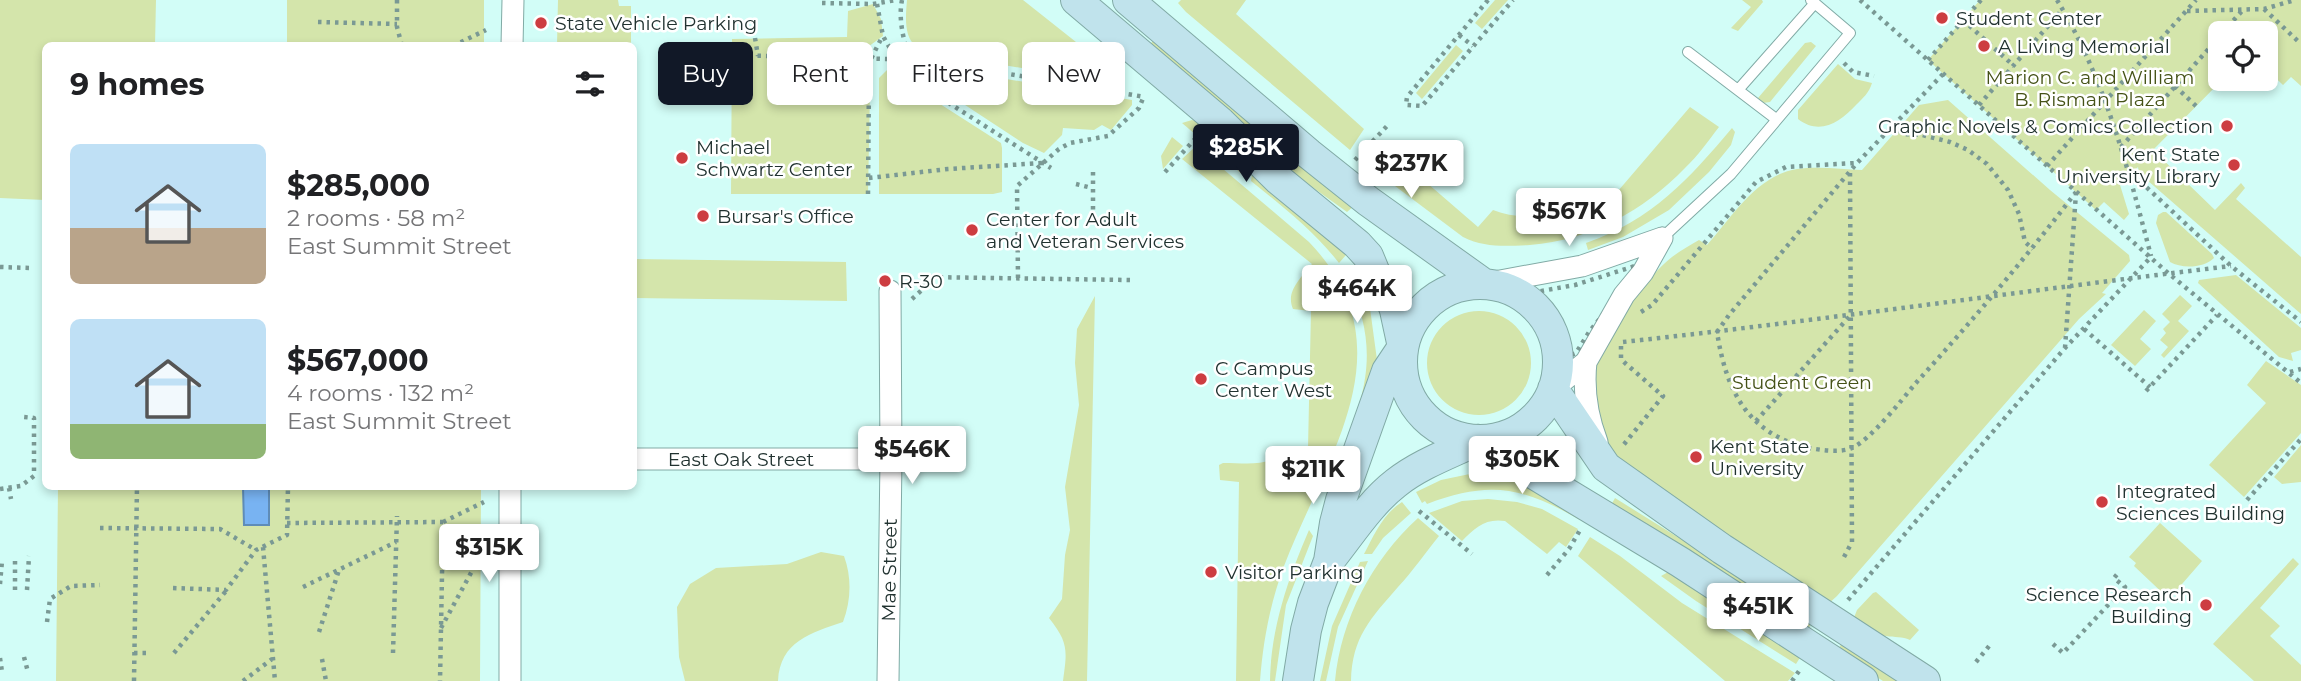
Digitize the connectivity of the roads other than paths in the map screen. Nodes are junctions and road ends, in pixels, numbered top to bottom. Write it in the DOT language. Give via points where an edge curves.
graph roads {
  1 [pos="513,0"];
  2 [pos="1076,0"];
  3 [pos="1128,0"];
  4 [pos="1814,1"];
  5 [pos="512,42"];
  6 [pos="1688,52"];
  7 [pos="1738,90"];
  8 [pos="1776,119"];
  9 [pos="1662,238"];
  10 [pos="1484,284"];
  11 [pos="890,290"];
  12 [pos="1576,357"];
  13 [pos="1395,359"];
  14 [pos="1553,389"];
  15 [pos="1478,440"];
  16 [pos="637,459"];
  17 [pos="891,459"];
  18 [pos="1611,461"];
  19 [pos="510,490"];
  20 [pos="1329,561"];
  21 [pos="510,681"];
  22 [pos="888,681"];
  23 [pos="1298,681"];
  24 [pos="1863,681"];
  25 [pos="1925,681"];
  1 -- 5 [label="street"];
  2 -- 13 [label="main road" via="1368,256 1395,310"];
  3 -- 10 [label="main road" via="1309,154"];
  4 -- 7 [label="lane"];
  4 -- 8 [label="lane" via="1850,33"];
  6 -- 7 [label="lane"];
  7 -- 8 [label="lane"];
  8 -- 9 [label="lane" via="1731,174"];
  9 -- 10 [label="street" via="1582,266"];
  9 -- 12 [label="street"];
  10 -- 13 [label="main road" via="1448,290 1431,300 1413,322"];
  10 -- 14 [label="main road" via="1519,295 1545,319 1556,341"];
  11 -- 17 [label="street, Mae Street"];
  12 -- 14 [label="street"];
  12 -- 18 [label="street" via="1591,425"];
  13 -- 15 [label="main road" via="1419,411 1435,426"];
  13 -- 20 [label="main road" via="1341,500"];
  14 -- 15 [label="main road" via="1541,410 1524,426 1502,437"];
  14 -- 18 [label="main road"];
  15 -- 20 [label="main road" via="1395,483"];
  15 -- 24 [label="main road" via="1588,518 1691,569"];
  16 -- 17 [label="street, East Oak Street"];
  17 -- 22 [label="street, Mae Street"];
  18 -- 25 [label="main road" via="1721,549"];
  19 -- 21 [label="street"];
  20 -- 23 [label="main road" via="1306,630"];
}
